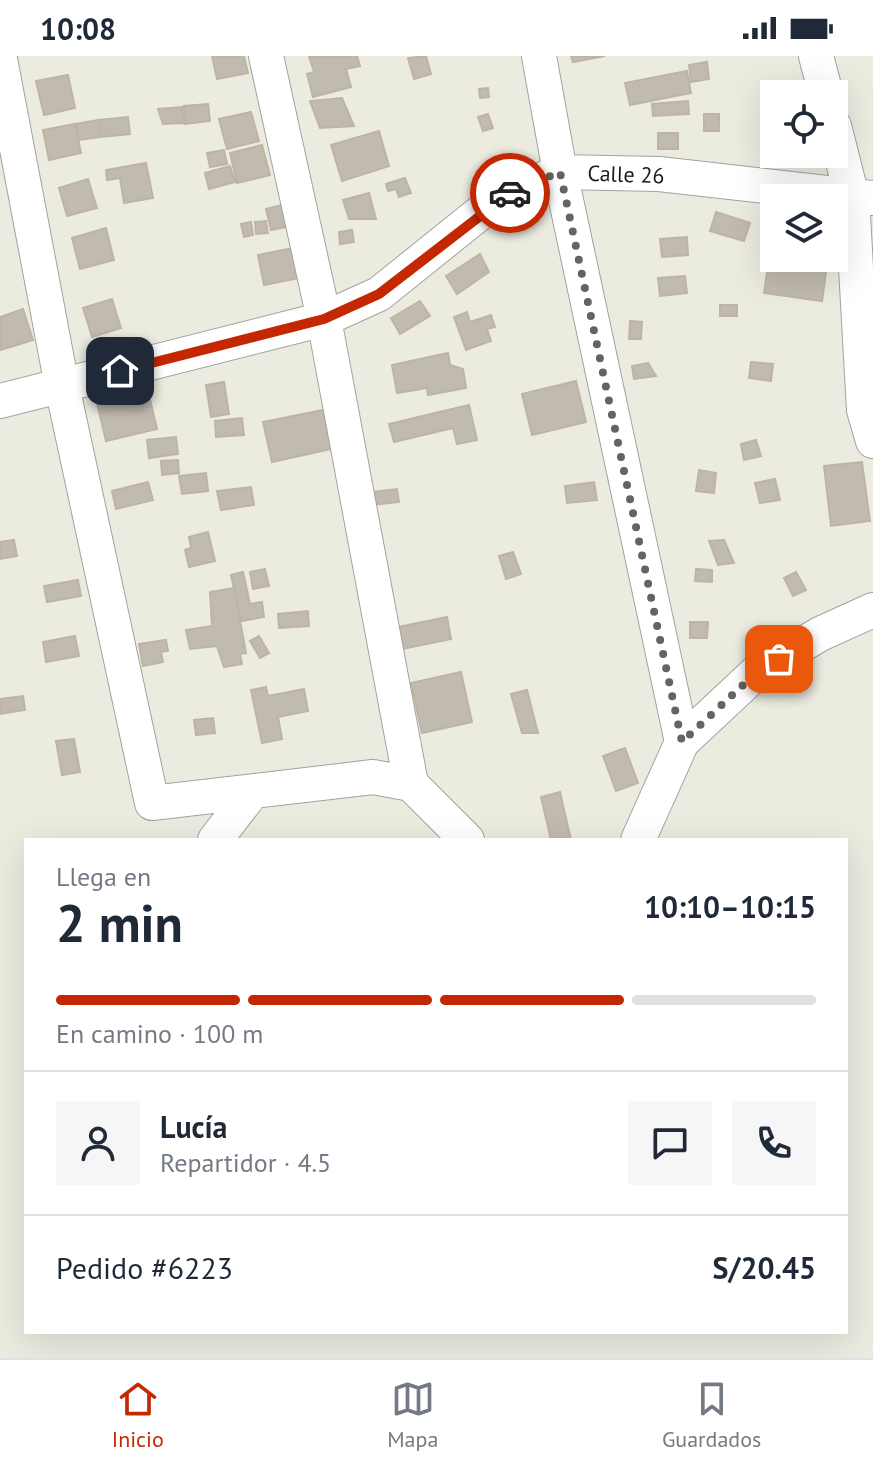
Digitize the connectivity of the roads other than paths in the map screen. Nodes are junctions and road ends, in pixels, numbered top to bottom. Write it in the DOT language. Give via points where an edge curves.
graph roads {
  1 [pos="266,56"];
  2 [pos="539,56"];
  3 [pos="816,56"];
  4 [pos="0,59"];
  5 [pos="822,80"];
  6 [pos="848,162"];
  7 [pos="560,172"];
  8 [pos="862,197"];
  9 [pos="324,319"];
  10 [pos="62,386"];
  11 [pos="0,401"];
  12 [pos="873,441"];
  13 [pos="873,610"];
  14 [pos="682,742"];
  15 [pos="411,784"];
  16 [pos="253,791"];
  17 [pos="217,838"];
  18 [pos="465,838"];
  19 [pos="639,838"];
  1 -- 9 [label="street"];
  2 -- 7 [label="street"];
  3 -- 5 [label="street"];
  4 -- 10 [label="street"];
  6 -- 8 [label="street"];
  7 -- 8 [label="street, Calle 26" via="659,174"];
  7 -- 9 [label="street, Calle 26" via="501,196 379,294"];
  7 -- 14 [label="street"];
  8 -- 12 [label="street" via="864,410"];
  9 -- 10 [label="street, Calle 26"];
  9 -- 15 [label="street"];
  10 -- 11 [label="street, Calle 26"];
  10 -- 16 [label="street" via="152,803"];
  13 -- 14 [label="street" via="758,671"];
  14 -- 19 [label="street"];
  15 -- 16 [label="street" via="373,777"];
  15 -- 18 [label="street"];
  16 -- 17 [label="street"];
}
